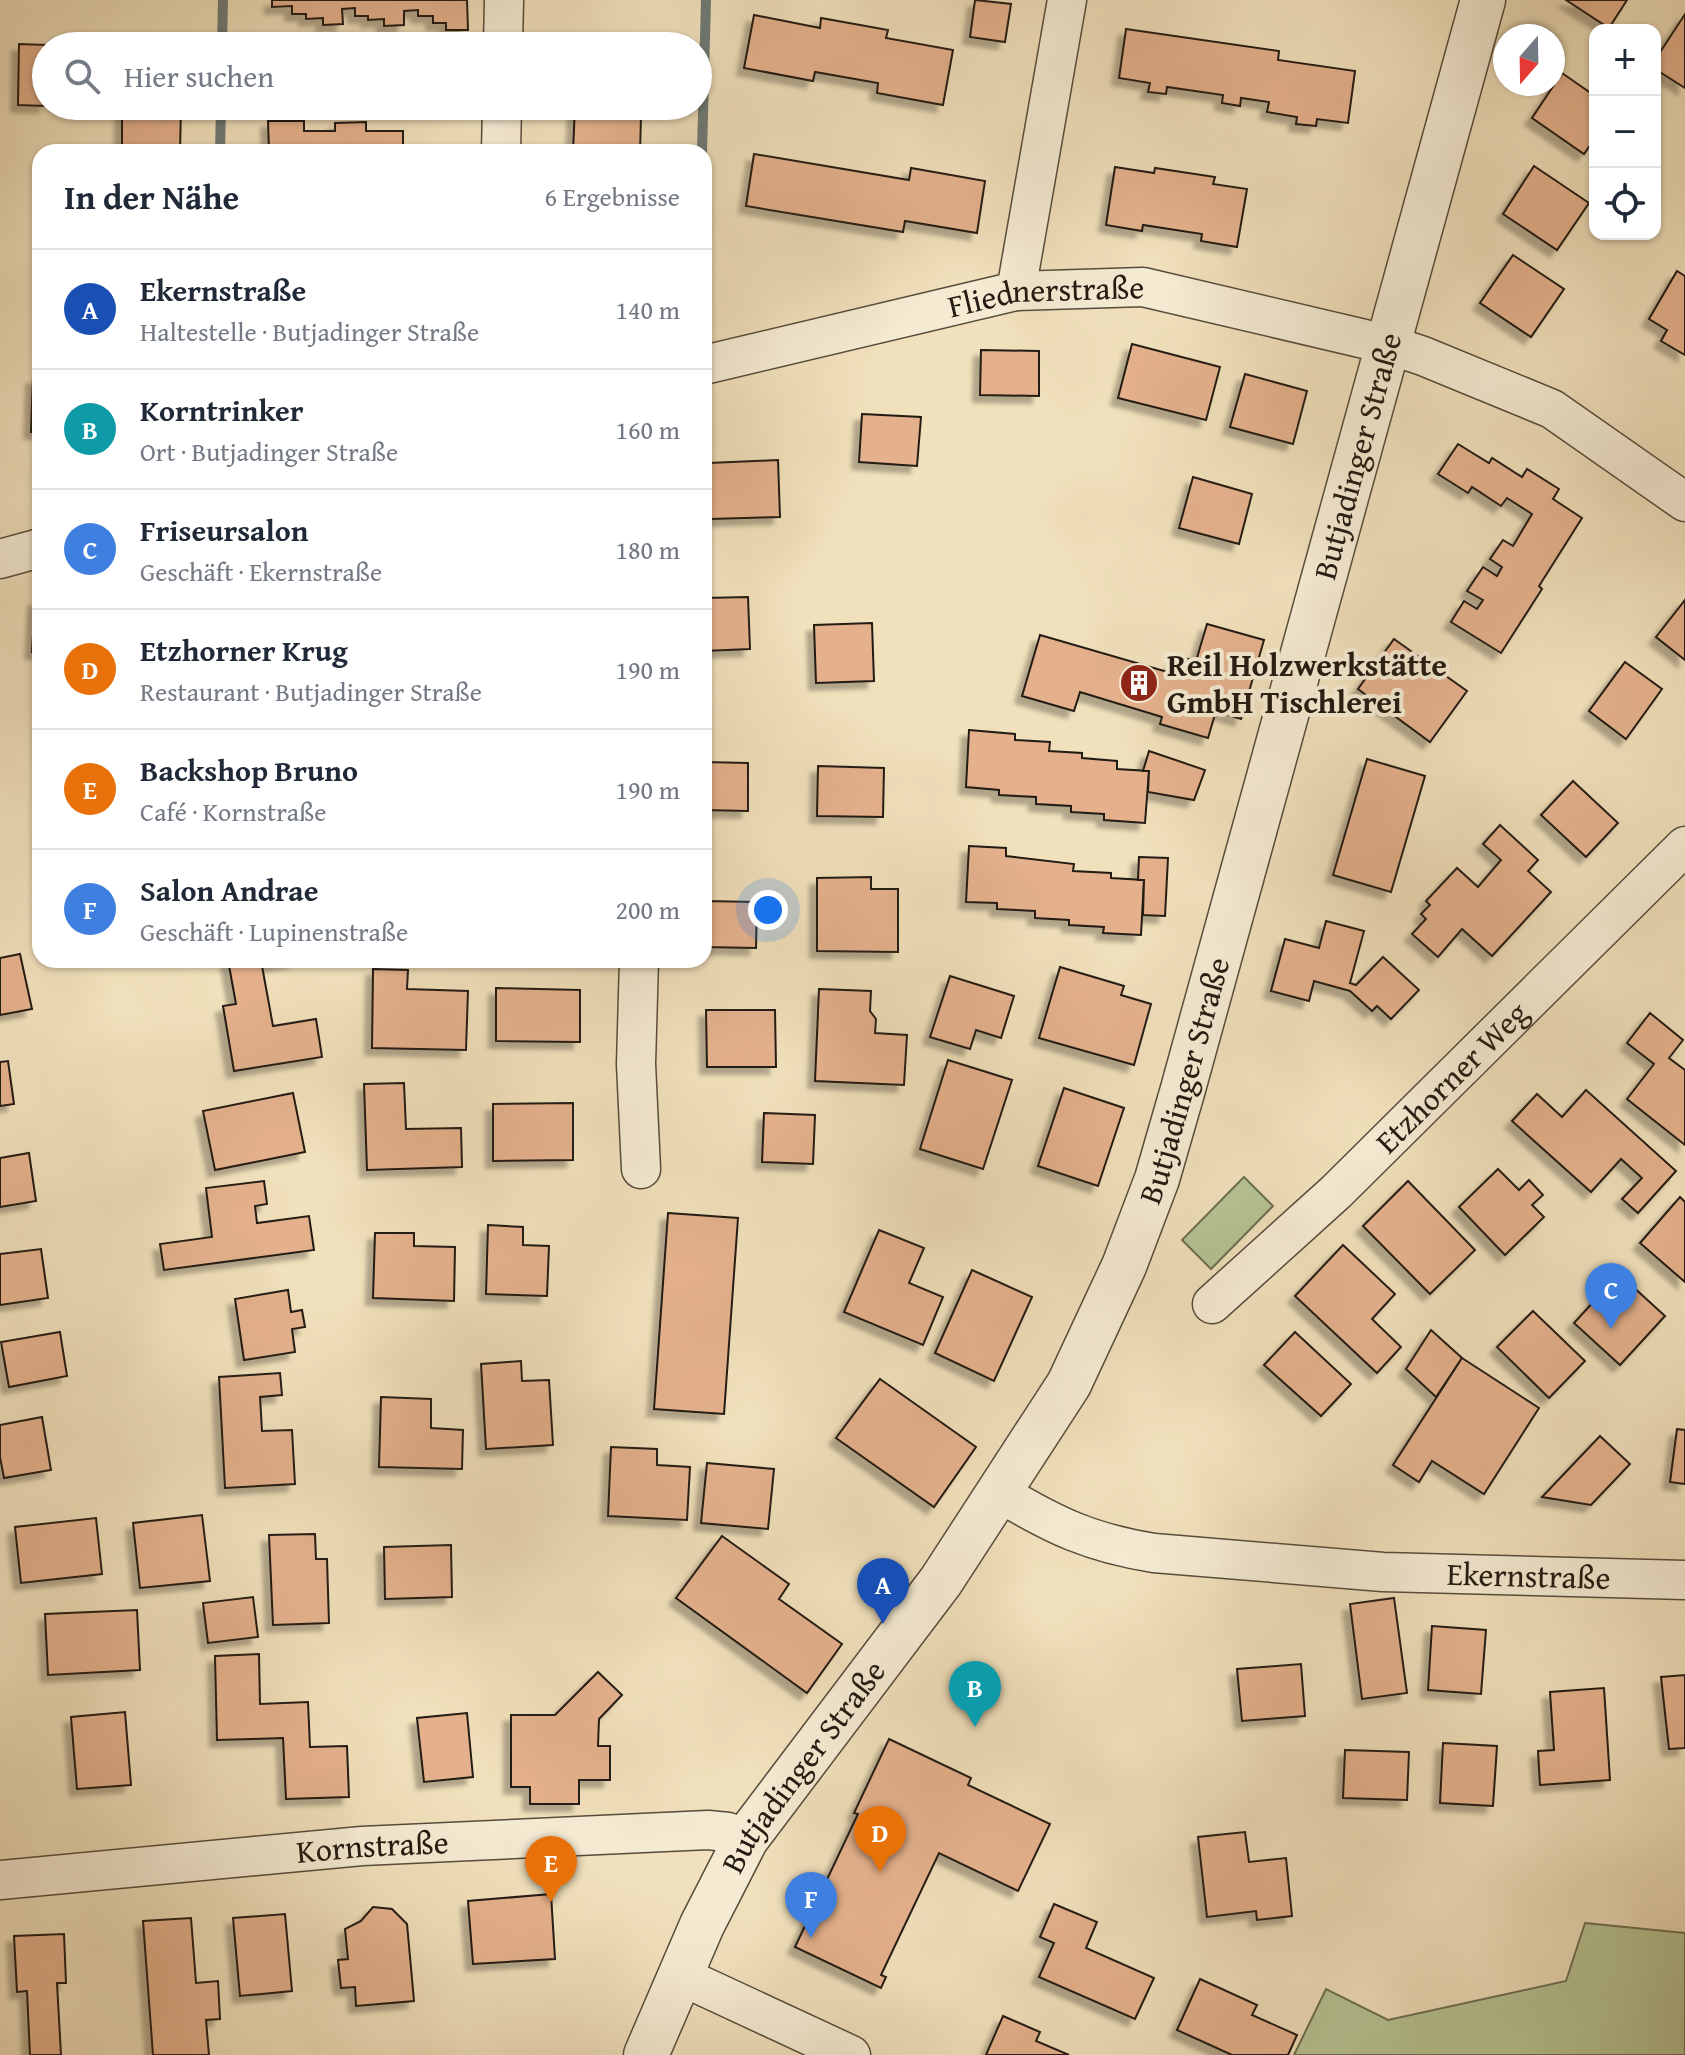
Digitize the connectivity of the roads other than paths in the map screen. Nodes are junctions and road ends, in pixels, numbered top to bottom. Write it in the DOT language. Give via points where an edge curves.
graph roads {
  1 [pos="504,0"];
  2 [pos="1067,0"];
  3 [pos="1483,0"];
  4 [pos="503,32"];
  5 [pos="502,120"];
  6 [pos="501,144"];
  7 [pos="1016,291"];
  8 [pos="1390,345"];
  9 [pos="712,363"];
  10 [pos="1685,502"];
  11 [pos="32,550"];
  12 [pos="0,559"];
  13 [pos="1685,846"];
  14 [pos="639,968"];
  15 [pos="641,1169"];
  16 [pos="1212,1304"];
  17 [pos="1000,1493"];
  18 [pos="1685,1580"];
  19 [pos="746,1839"];
  20 [pos="0,1880"];
  21 [pos="681,1976"];
  22 [pos="646,2055"];
  23 [pos="851,2055"];
  1 -- 4 [label="street"];
  2 -- 7 [label="street"];
  3 -- 8 [label="street, Butjadinger Straße"];
  5 -- 6 [label="street"];
  7 -- 8 [label="street, Fliednerstraße" via="1143,287"];
  7 -- 9 [label="street, Fliednerstraße"];
  8 -- 10 [label="street, Fliednerstraße" via="1552,409"];
  8 -- 17 [label="street, Butjadinger Straße" via="1157,1179 1069,1384"];
  11 -- 12 [label="street"];
  13 -- 16 [label="street, Etzhorner Weg" via="1336,1192"];
  14 -- 15 [label="street"];
  17 -- 18 [label="street, Ekernstraße" via="1081,1537 1154,1553 1383,1572"];
  17 -- 19 [label="street, Butjadinger Straße" via="941,1581"];
  19 -- 20 [label="street, Kornstraße" via="708,1830 362,1846"];
  19 -- 21 [label="street, Butjadinger Straße"];
  21 -- 22 [label="street, Butjadinger Straße"];
  21 -- 23 [label="street"];
}
